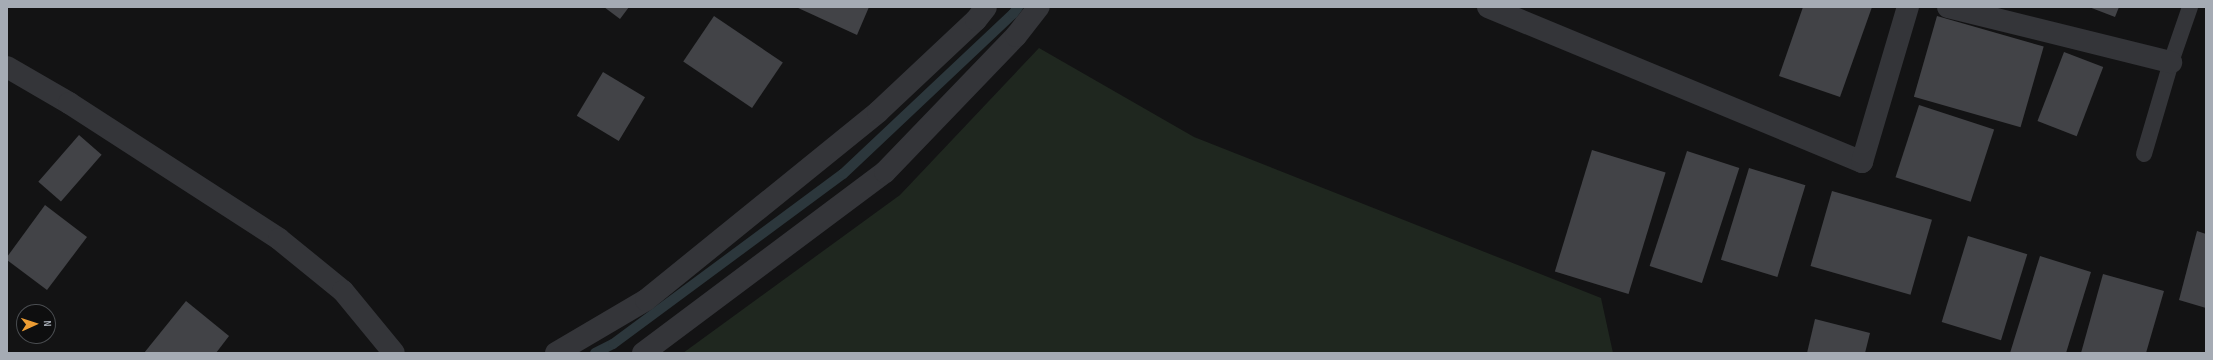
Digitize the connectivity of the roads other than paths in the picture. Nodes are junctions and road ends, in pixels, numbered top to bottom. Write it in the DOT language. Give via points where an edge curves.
graph roads {
  1 [pos="986,7"];
  2 [pos="1039,7"];
  3 [pos="1488,7"];
  4 [pos="1908,7"];
  5 [pos="1948,7"];
  6 [pos="2190,7"];
  7 [pos="2170,62"];
  8 [pos="7,67"];
  9 [pos="2144,154"];
  10 [pos="394,353"];
  11 [pos="556,353"];
  12 [pos="643,353"];
  1 -- 11 [label="street" via="976,20 878,112 652,296"];
  2 -- 12 [label="street" via="1016,36 885,172"];
  3 -- 4 [label="street" via="1862,162"];
  5 -- 7 [label="street"];
  6 -- 7 [label="lane"];
  7 -- 9 [label="lane"];
  8 -- 10 [label="street" via="279,239 343,291"];
}
